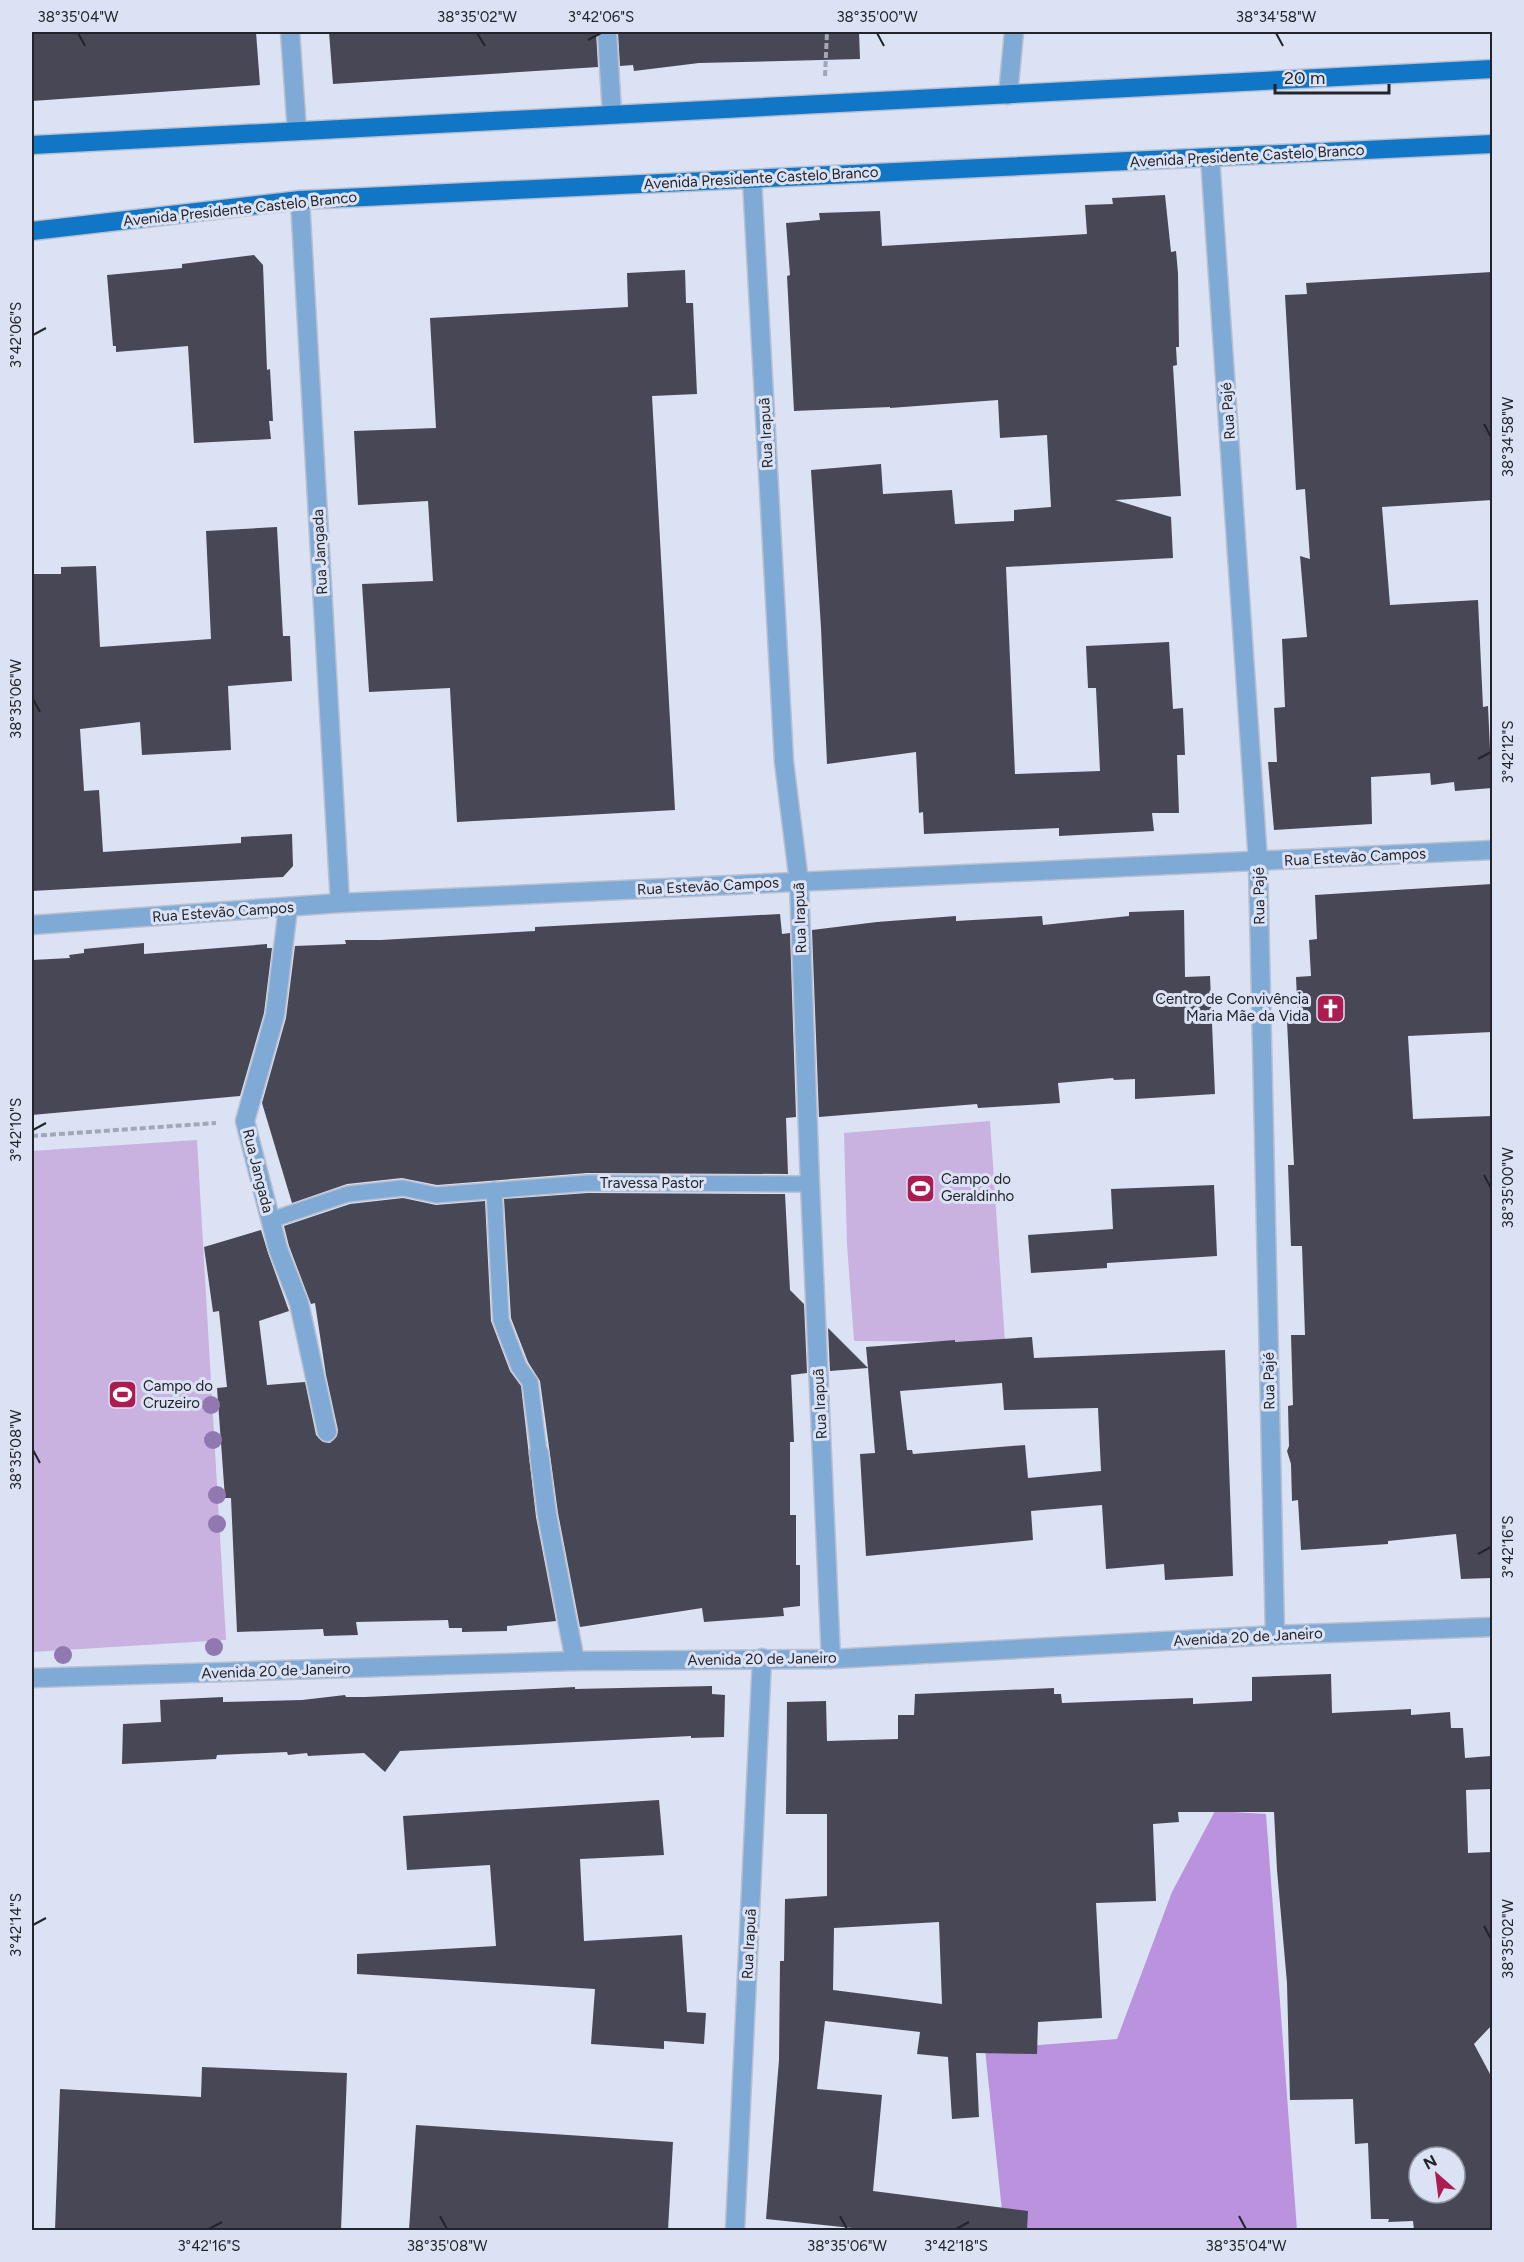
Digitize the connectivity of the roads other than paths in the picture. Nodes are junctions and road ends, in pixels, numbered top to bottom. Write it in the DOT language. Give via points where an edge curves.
graph roads {
  1 [pos="290,32"];
  2 [pos="607,32"];
  3 [pos="1014,32"];
  4 [pos="1492,69"];
  5 [pos="1008,95"];
  6 [pos="612,114"];
  7 [pos="297,131"];
  8 [pos="1492,144"];
  9 [pos="32,145"];
  10 [pos="1210,157"];
  11 [pos="752,179"];
  12 [pos="300,200"];
  13 [pos="32,231"];
  14 [pos="1492,850"];
  15 [pos="1258,862"];
  16 [pos="799,882"];
  17 [pos="340,903"];
  18 [pos="288,908"];
  19 [pos="32,925"];
  20 [pos="810,1184"];
  21 [pos="494,1190"];
  22 [pos="271,1220"];
  23 [pos="327,1432"];
  24 [pos="539,1453"];
  25 [pos="1492,1627"];
  26 [pos="1275,1635"];
  27 [pos="762,1658"];
  28 [pos="831,1659"];
  29 [pos="575,1661"];
  30 [pos="32,1678"];
  31 [pos="735,2230"];
  1 -- 7 [label="street"];
  2 -- 6 [label="street"];
  3 -- 5 [label="street"];
  4 -- 5 [label="main road"];
  5 -- 6 [label="main road"];
  6 -- 7 [label="main road"];
  7 -- 9 [label="main road"];
  8 -- 10 [label="main road, Avenida Presidente Castelo Branco"];
  10 -- 11 [label="main road, Avenida Presidente Castelo Branco"];
  10 -- 15 [label="street, Rua Pajé"];
  11 -- 12 [label="main road, Avenida Presidente Castelo Branco"];
  11 -- 16 [label="street, Rua Irapuã" via="784,762"];
  12 -- 13 [label="main road, Avenida Presidente Castelo Branco"];
  12 -- 17 [label="street, Rua Jangada"];
  14 -- 15 [label="street, Rua Estevão Campos"];
  15 -- 16 [label="street, Rua Estevão Campos"];
  15 -- 26 [label="street, Rua Pajé"];
  16 -- 17 [label="street, Rua Estevão Campos"];
  16 -- 20 [label="street, Rua Irapuã"];
  17 -- 18 [label="street, Rua Estevão Campos"];
  18 -- 19 [label="street, Rua Estevão Campos"];
  18 -- 22 [label="street, Rua Jangada" via="275,1015 245,1120"];
  20 -- 21 [label="lane, Travessa Pastor" via="588,1183"];
  20 -- 28 [label="street, Rua Irapuã"];
  21 -- 22 [label="lane, Travessa Pastor" via="436,1195 403,1188 348,1194"];
  21 -- 24 [label="lane" via="501,1320 519,1367 530,1382"];
  22 -- 23 [label="street, Rua Jangada" via="299,1303"];
  24 -- 29 [label="street"];
  25 -- 26 [label="street, Avenida 20 de Janeiro"];
  26 -- 28 [label="street, Avenida 20 de Janeiro"];
  27 -- 28 [label="street, Avenida 20 de Janeiro"];
  27 -- 29 [label="street, Avenida 20 de Janeiro"];
  27 -- 31 [label="street, Rua Irapuã"];
  29 -- 30 [label="street, Avenida 20 de Janeiro"];
}
